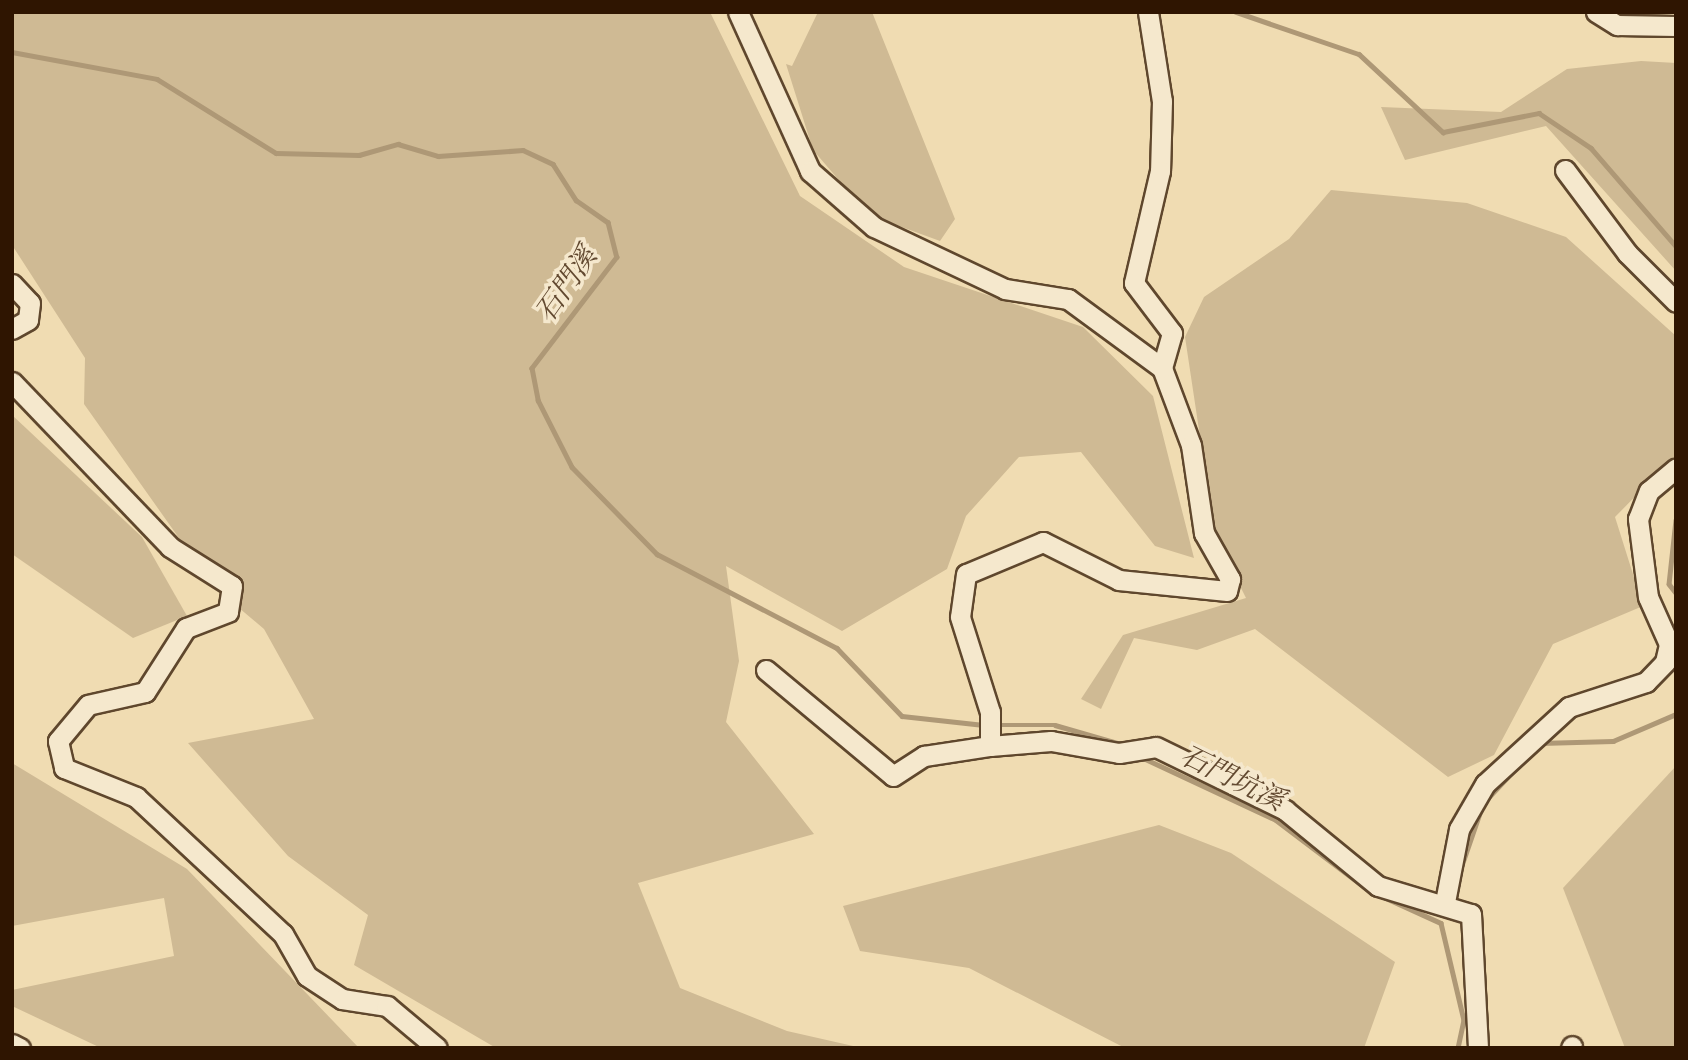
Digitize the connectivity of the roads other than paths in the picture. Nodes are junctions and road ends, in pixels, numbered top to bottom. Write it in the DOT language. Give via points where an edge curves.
graph roads {
  1 [pos="738,12"];
  2 [pos="1148,12"];
  3 [pos="1596,12"];
  4 [pos="1676,26"];
  5 [pos="1564,170"];
  6 [pos="12,284"];
  7 [pos="1676,302"];
  8 [pos="12,329"];
  9 [pos="1162,368"];
  10 [pos="12,382"];
  11 [pos="1676,468"];
  12 [pos="766,670"];
  13 [pos="990,732"];
  14 [pos="1449,904"];
  15 [pos="12,1044"];
  16 [pos="20,1048"];
  17 [pos="437,1048"];
  18 [pos="1478,1048"];
  1 -- 9 [label="street" via="810,171 874,227 1005,289 1068,299"];
  2 -- 9 [label="street" via="1162,101 1160,172 1134,260 1134,283 1172,333"];
  3 -- 4 [label="street" via="1617,25"];
  5 -- 7 [label="street" via="1627,254"];
  6 -- 8 [label="street" via="30,303 28,320"];
  9 -- 13 [label="street" via="1191,446 1204,533 1230,579 1227,591 1119,580 1043,542 966,574 960,617"];
  10 -- 17 [label="street" via="170,547 232,586 228,612 186,628 145,692 88,705 58,741 64,768 136,797 283,934 307,976 342,999 387,1006"];
  11 -- 14 [label="street" via="1649,491 1639,519 1648,597 1669,645 1665,662 1646,682 1569,707 1485,784 1459,829"];
  12 -- 13 [label="street" via="893,776 924,757"];
  13 -- 14 [label="street" via="1119,753 1156,747 1285,810 1378,886"];
  14 -- 18 [label="street" via="1471,914 1477,939"];
  15 -- 16 [label="street"];
}
